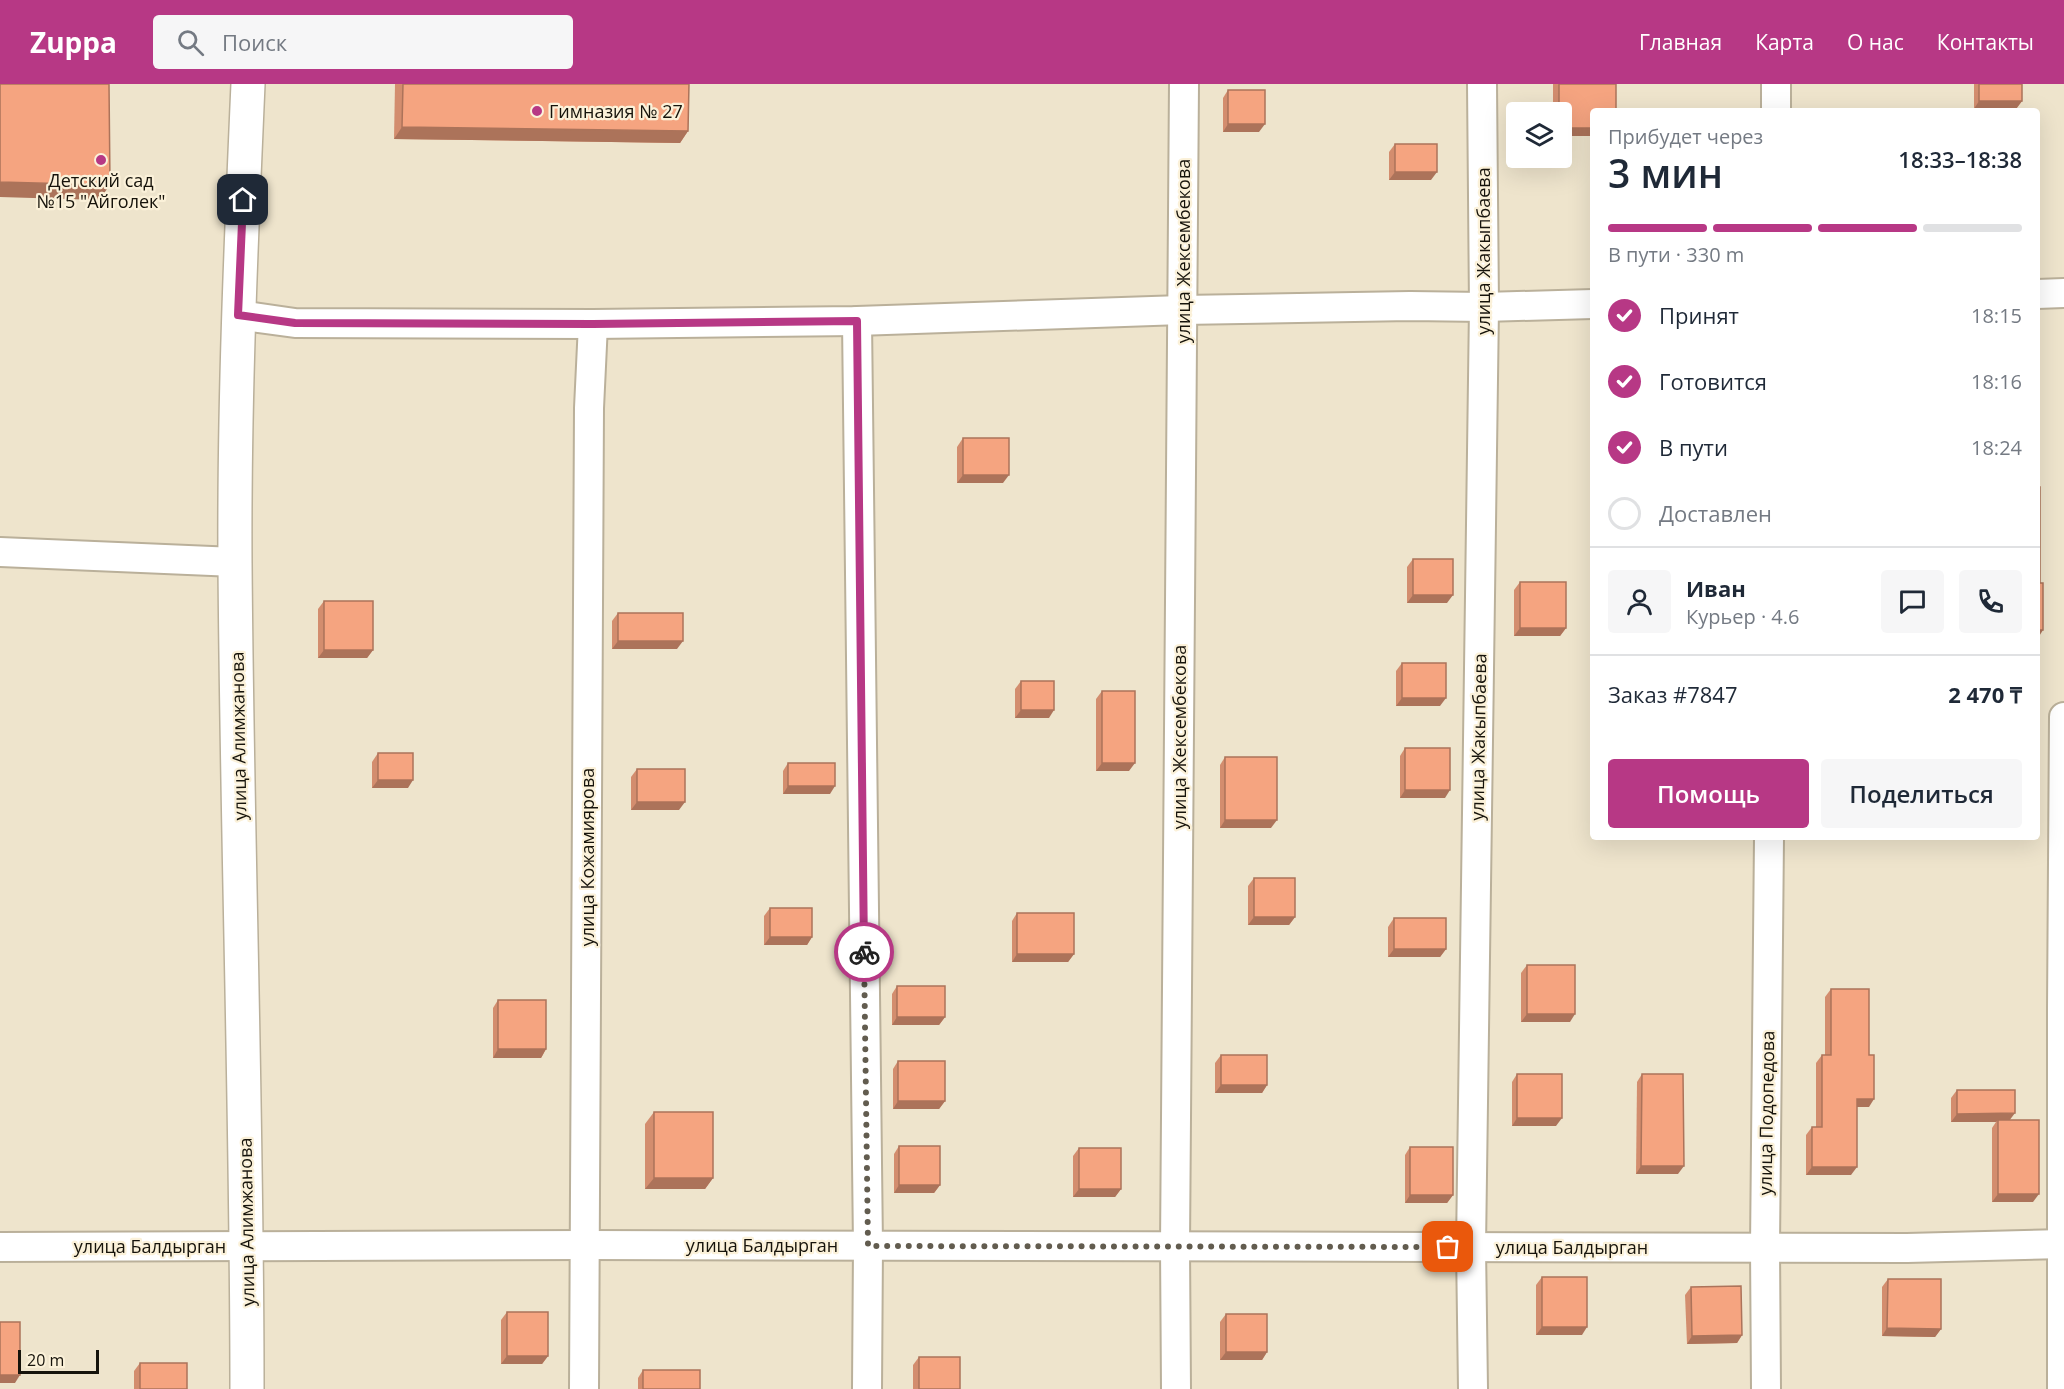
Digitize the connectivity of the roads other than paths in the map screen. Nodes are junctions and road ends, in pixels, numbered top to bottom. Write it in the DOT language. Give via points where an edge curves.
graph roads {
  1 [pos="248,84"];
  2 [pos="1184,84"];
  3 [pos="1482,84"];
  4 [pos="1776,84"];
  5 [pos="1776,108"];
  6 [pos="2064,293"];
  7 [pos="2040,294"];
  8 [pos="1590,304"];
  9 [pos="1484,307"];
  10 [pos="1182,310"];
  11 [pos="238,315"];
  12 [pos="857,321"];
  13 [pos="593,324"];
  14 [pos="0,552"];
  15 [pos="235,562"];
  16 [pos="2064,717"];
  17 [pos="1769,840"];
  18 [pos="2063,1244"];
  19 [pos="247,1245"];
  20 [pos="585,1245"];
  21 [pos="868,1246"];
  22 [pos="1175,1246"];
  23 [pos="0,1247"];
  24 [pos="1471,1247"];
  25 [pos="1765,1247"];
  26 [pos="247,1389"];
  27 [pos="584,1389"];
  28 [pos="867,1389"];
  29 [pos="1176,1389"];
  30 [pos="1473,1389"];
  31 [pos="1766,1389"];
  32 [pos="2062,1389"];
  1 -- 11 [label="street, улица Алимжанова"];
  2 -- 10 [label="street, улица Жексембекова"];
  3 -- 9 [label="street, улица Жакыпбаева"];
  4 -- 5 [label="street"];
  6 -- 7 [label="street"];
  8 -- 9 [label="street"];
  9 -- 10 [label="street"];
  9 -- 24 [label="street, улица Жакыпбаева"];
  10 -- 12 [label="street"];
  10 -- 22 [label="street, улица Жексембекова"];
  11 -- 13 [label="street" via="295,323"];
  11 -- 15 [label="street, улица Алимжанова"];
  12 -- 13 [label="street"];
  12 -- 21 [label="street"];
  13 -- 20 [label="street, улица Кожамиярова" via="588,408"];
  14 -- 15 [label="street"];
  15 -- 19 [label="street, улица Алимжанова"];
  16 -- 18 [label="street"];
  17 -- 25 [label="street, улица Подопедова"];
  18 -- 25 [label="street, улица Балдырган"];
  18 -- 32 [label="street"];
  19 -- 20 [label="street, улица Балдырган"];
  19 -- 23 [label="street, улица Балдырган"];
  19 -- 26 [label="street, улица Алимжанова"];
  20 -- 21 [label="street, улица Балдырган"];
  20 -- 27 [label="street, улица Кожамиярова"];
  21 -- 22 [label="street, улица Балдырган"];
  21 -- 28 [label="street"];
  22 -- 24 [label="street, улица Балдырган"];
  22 -- 29 [label="street, улица Жексембекова"];
  24 -- 25 [label="street, улица Балдырган"];
  24 -- 30 [label="street, улица Жакыпбаева"];
  25 -- 31 [label="street, улица Подопедова"];
}
